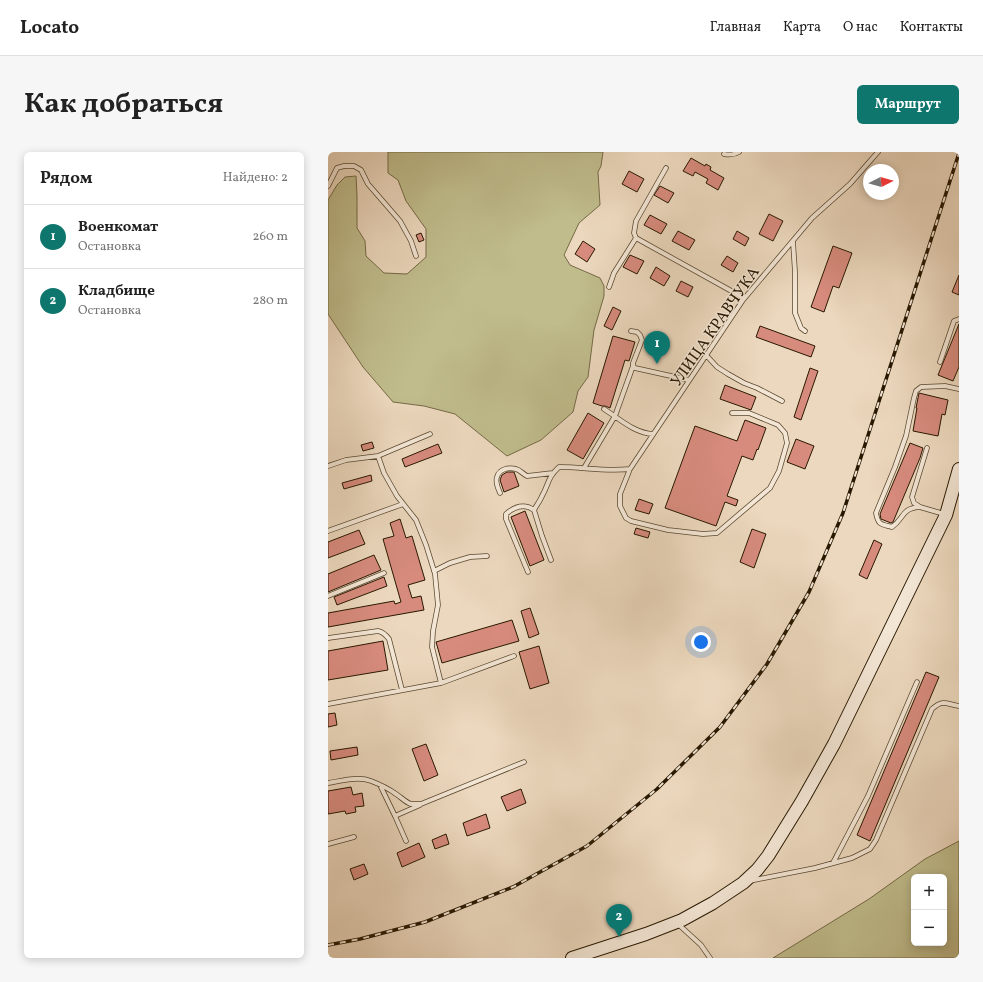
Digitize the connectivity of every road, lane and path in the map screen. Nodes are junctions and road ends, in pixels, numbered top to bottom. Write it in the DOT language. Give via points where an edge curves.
graph roads {
  1 [pos="739,152"];
  2 [pos="878,152"];
  3 [pos="724,154"];
  4 [pos="666,168"];
  5 [pos="328,186"];
  6 [pos="636,238"];
  7 [pos="793,241"];
  8 [pos="416,256"];
  9 [pos="609,287"];
  10 [pos="744,298"];
  11 [pos="959,319"];
  12 [pos="631,331"];
  13 [pos="805,331"];
  14 [pos="706,355"];
  15 [pos="940,362"];
  16 [pos="633,366"];
  17 [pos="689,380"];
  18 [pos="959,389"];
  19 [pos="782,401"];
  20 [pos="604,409"];
  21 [pos="732,413"];
  22 [pos="615,416"];
  23 [pos="430,434"];
  24 [pos="653,434"];
  25 [pos="927,448"];
  26 [pos="378,456"];
  27 [pos="328,466"];
  28 [pos="584,468"];
  29 [pos="630,469"];
  30 [pos="959,469"];
  31 [pos="553,473"];
  32 [pos="500,493"];
  33 [pos="403,504"];
  34 [pos="920,507"];
  35 [pos="534,510"];
  36 [pos="946,515"];
  37 [pos="328,531"];
  38 [pos="487,556"];
  39 [pos="551,560"];
  40 [pos="434,571"];
  41 [pos="528,572"];
  42 [pos="384,573"];
  43 [pos="328,596"];
  44 [pos="328,638"];
  45 [pos="514,656"];
  46 [pos="917,682"];
  47 [pos="441,683"];
  48 [pos="402,690"];
  49 [pos="328,704"];
  50 [pos="959,706"];
  51 [pos="524,762"];
  52 [pos="328,783"];
  53 [pos="380,785"];
  54 [pos="421,804"];
  55 [pos="395,816"];
  56 [pos="354,837"];
  57 [pos="406,841"];
  58 [pos="328,844"];
  59 [pos="833,863"];
  60 [pos="743,883"];
  61 [pos="677,922"];
  62 [pos="572,958"];
  63 [pos="710,958"];
  1 -- 3 [label="lane"];
  2 -- 7 [label="lane, УЛИЦА КРАВЧУКА" via="850,184 812,218"];
  4 -- 6 [label="lane" via="636,221"];
  5 -- 8 [label="lane" via="337,168 354,166 361,170 368,184 400,221 411,240"];
  6 -- 9 [label="lane" via="614,273"];
  6 -- 10 [label="lane"];
  7 -- 10 [label="lane, УЛИЦА КРАВЧУКА"];
  7 -- 13 [label="lane" via="795,313 801,328"];
  10 -- 14 [label="lane, УЛИЦА КРАВЧУКА"];
  11 -- 15 [label="lane" via="954,321"];
  12 -- 16 [label="lane" via="637,332 642,340"];
  14 -- 17 [label="lane, УЛИЦА КРАВЧУКА"];
  14 -- 19 [label="lane" via="728,374"];
  16 -- 17 [label="lane" via="639,370"];
  16 -- 22 [label="lane"];
  17 -- 24 [label="lane, УЛИЦА КРАВЧУКА"];
  18 -- 34 [label="lane" via="945,386 921,388 916,391 906,436 876,512 877,520 892,527 906,511 912,507"];
  20 -- 22 [label="lane"];
  21 -- 29 [label="lane, УЛИЦА КРАВЧУКА" via="749,413 778,425 787,443 779,470 770,488 717,533 668,530 626,518 620,506 620,494"];
  22 -- 24 [label="lane" via="634,429"];
  22 -- 28 [label="lane"];
  23 -- 26 [label="lane"];
  24 -- 29 [label="lane, УЛИЦА КРАВЧУКА"];
  25 -- 34 [label="lane" via="912,497 914,503"];
  26 -- 27 [label="lane" via="346,460"];
  26 -- 33 [label="lane" via="384,473"];
  28 -- 29 [label="lane" via="616,471"];
  28 -- 31 [label="lane" via="559,468"];
  30 -- 36 [label="main road"];
  31 -- 32 [label="lane" via="526,476 517,469 505,469 497,476"];
  31 -- 35 [label="lane"];
  33 -- 37 [label="lane"];
  33 -- 40 [label="lane" via="416,520"];
  34 -- 36 [label="lane"];
  35 -- 39 [label="lane"];
  35 -- 41 [label="lane" via="521,506 506,514"];
  36 -- 60 [label="main road" via="834,744 768,856"];
  38 -- 40 [label="lane" via="470,557"];
  40 -- 47 [label="lane" via="438,605 432,647"];
  42 -- 43 [label="lane"];
  44 -- 48 [label="lane" via="378,631 386,635"];
  45 -- 47 [label="lane"];
  46 -- 59 [label="lane" via="868,796"];
  47 -- 48 [label="lane"];
  48 -- 49 [label="lane"];
  50 -- 59 [label="lane" via="942,702 932,709 870,849 852,858"];
  51 -- 54 [label="lane"];
  52 -- 53 [label="lane" via="363,779"];
  53 -- 54 [label="lane" via="411,804"];
  53 -- 55 [label="lane"];
  54 -- 55 [label="lane"];
  55 -- 57 [label="lane"];
  56 -- 58 [label="lane"];
  59 -- 60 [label="lane"];
  60 -- 61 [label="main road"];
  61 -- 62 [label="main road"];
  61 -- 63 [label="lane" via="701,945"];
}
